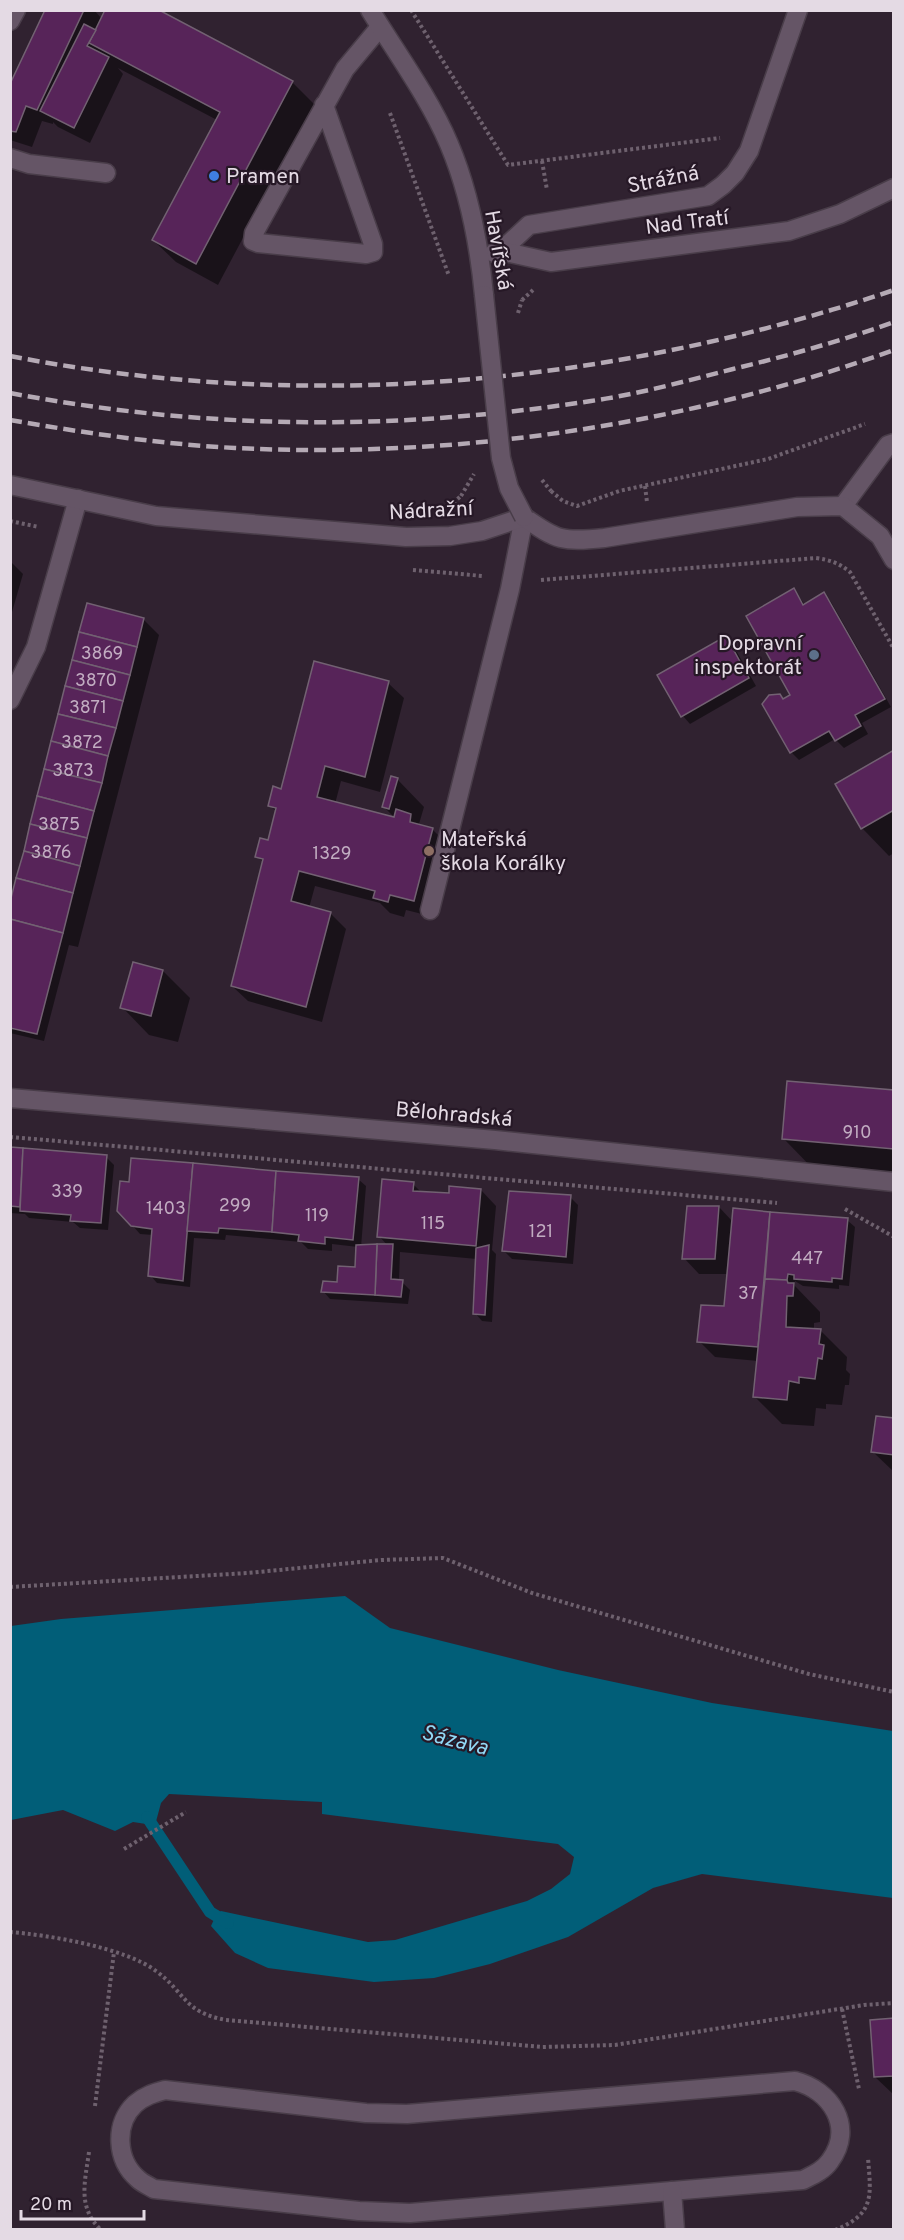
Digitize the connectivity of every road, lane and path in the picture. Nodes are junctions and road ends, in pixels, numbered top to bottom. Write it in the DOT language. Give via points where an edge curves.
graph roads {
  1 [pos="16,10"];
  2 [pos="370,10"];
  3 [pos="411,10"];
  4 [pos="798,10"];
  5 [pos="10,21"];
  6 [pos="380,27"];
  7 [pos="324,105"];
  8 [pos="390,113"];
  9 [pos="751,144"];
  10 [pos="10,158"];
  11 [pos="106,173"];
  12 [pos="894,188"];
  13 [pos="501,251"];
  14 [pos="480,255"];
  15 [pos="450,281"];
  16 [pos="874,420"];
  17 [pos="894,443"];
  18 [pos="10,485"];
  19 [pos="551,491"];
  20 [pos="78,499"];
  21 [pos="843,506"];
  22 [pos="524,517"];
  23 [pos="894,560"];
  24 [pos="404,570"];
  25 [pos="480,575"];
  26 [pos="545,580"];
  27 [pos="894,649"];
  28 [pos="10,700"];
  29 [pos="430,910"];
  30 [pos="10,1098"];
  31 [pos="10,1137"];
  32 [pos="894,1182"];
  33 [pos="786,1204"];
  34 [pos="843,1209"];
  35 [pos="894,1237"];
  36 [pos="10,1587"];
  37 [pos="894,1692"];
  38 [pos="186,1812"];
  39 [pos="123,1850"];
  40 [pos="10,1932"];
  41 [pos="114,1952"];
  42 [pos="894,2002"];
  43 [pos="94,2113"];
  44 [pos="90,2147"];
  45 [pos="672,2191"];
  46 [pos="101,2229"];
  47 [pos="675,2229"];
  1 -- 5 [label="street"];
  2 -- 6 [label="street, Havířská"];
  3 -- 9 [label="path" via="508,165 731,137"];
  4 -- 9 [label="street, Strážná"];
  6 -- 7 [label="street" via="345,69"];
  6 -- 14 [label="street, Havířská" via="449,143"];
  7 -- 7 [label="street" via="253,241 373,252 373,244"];
  8 -- 15 [label="path"];
  9 -- 13 [label="street, Strážná" via="735,172 708,196 529,225"];
  10 -- 11 [label="street"];
  12 -- 13 [label="street, Nad Tratí" via="840,214 789,231 551,262"];
  13 -- 14 [label="street, Nad Tratí"];
  14 -- 22 [label="street, Havířská, bridge" via="501,458 509,488"];
  16 -- 19 [label="path" via="768,459 619,491 577,506"];
  17 -- 21 [label="street" via="888,445"];
  18 -- 20 [label="street, Nádražní"];
  20 -- 22 [label="street, Nádražní" via="156,516 406,537 482,531"];
  20 -- 28 [label="street" via="36,647"];
  21 -- 22 [label="street" via="797,507 573,541 549,535"];
  21 -- 23 [label="street" via="880,536"];
  22 -- 29 [label="street" via="510,589"];
  24 -- 25 [label="path"];
  26 -- 27 [label="path" via="830,560 850,572"];
  30 -- 32 [label="street, Bělohradská" via="495,1140"];
  31 -- 33 [label="path"];
  34 -- 35 [label="path"];
  36 -- 37 [label="path" via="443,1558 532,1593 809,1674"];
  38 -- 39 [label="path"];
  40 -- 41 [label="path" via="40,1934"];
  41 -- 42 [label="path" via="132,1957 157,1972 188,2004 206,2016 542,2047 615,2045"];
  41 -- 43 [label="path"];
  44 -- 46 [label="path" via="84,2193 86,2210"];
  45 -- 45 [label="street" via="803,2180 830,2161 837,2147 838,2116 821,2092 795,2082 407,2114 366,2113 165,2090 149,2094 135,2104 120,2134 127,2167 138,2180 154,2188 359,2211 410,2213"];
  45 -- 47 [label="street"];
}
